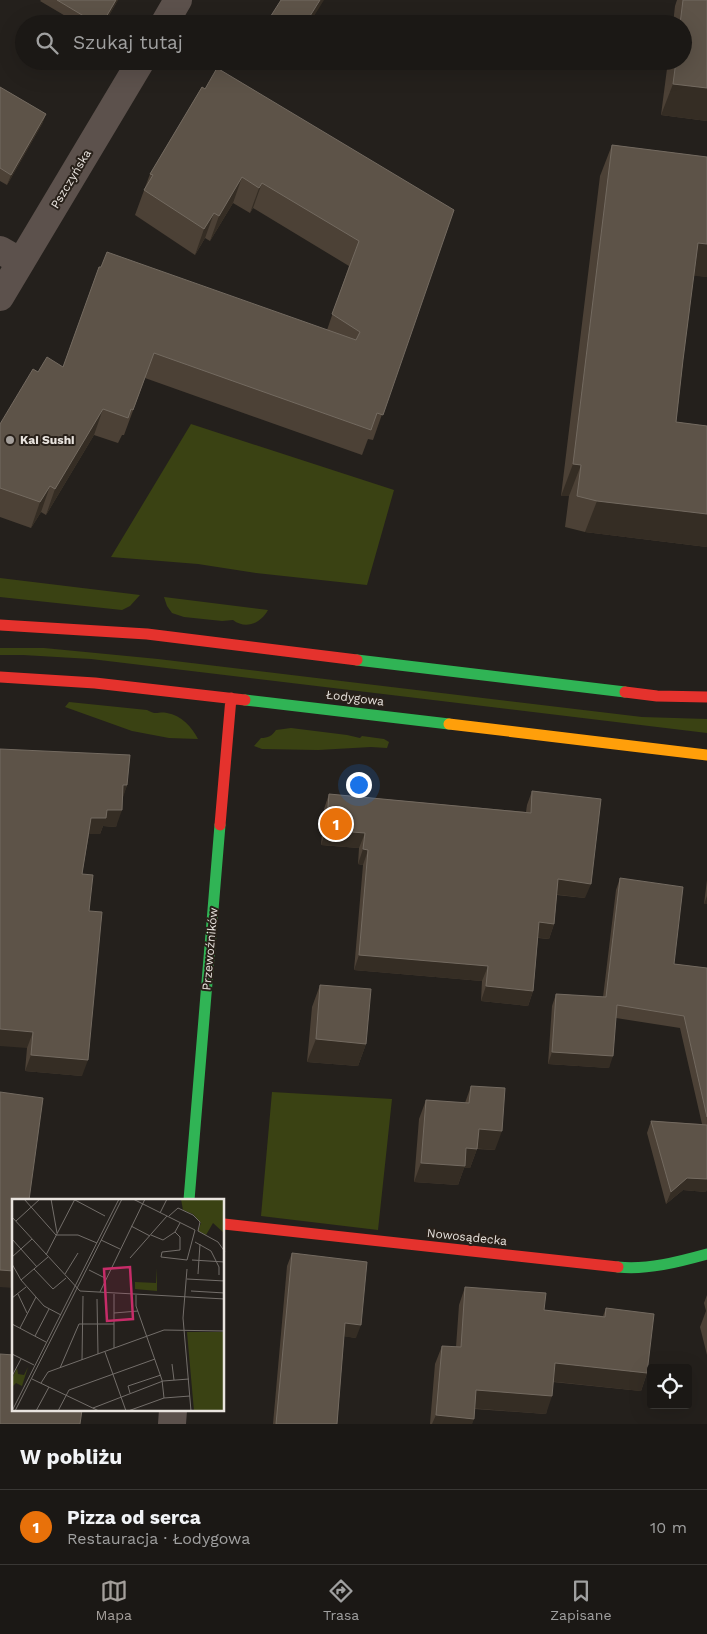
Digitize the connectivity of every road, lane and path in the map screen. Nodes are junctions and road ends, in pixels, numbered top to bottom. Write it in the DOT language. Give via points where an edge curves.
graph roads {
  1 [pos="178,0"];
  2 [pos="169,15"];
  3 [pos="135,70"];
  4 [pos="10,256"];
  5 [pos="0,297"];
  6 [pos="0,625"];
  7 [pos="0,677"];
  8 [pos="707,697"];
  9 [pos="231,698"];
  10 [pos="707,756"];
  11 [pos="189,1199"];
  12 [pos="225,1224"];
  13 [pos="707,1254"];
  1 -- 2 [label="street"];
  3 -- 4 [label="street, Pszczyńska"];
  4 -- 5 [label="street, Pszczyńska"];
  6 -- 8 [label="main road" via="148,634 656,696"];
  7 -- 9 [label="main road, Łodygowa" via="99,682"];
  9 -- 10 [label="main road, Łodygowa"];
  9 -- 11 [label="main road, Przewoźników"];
  12 -- 13 [label="main road, Nowosądecka" via="629,1268 670,1264"];
}
